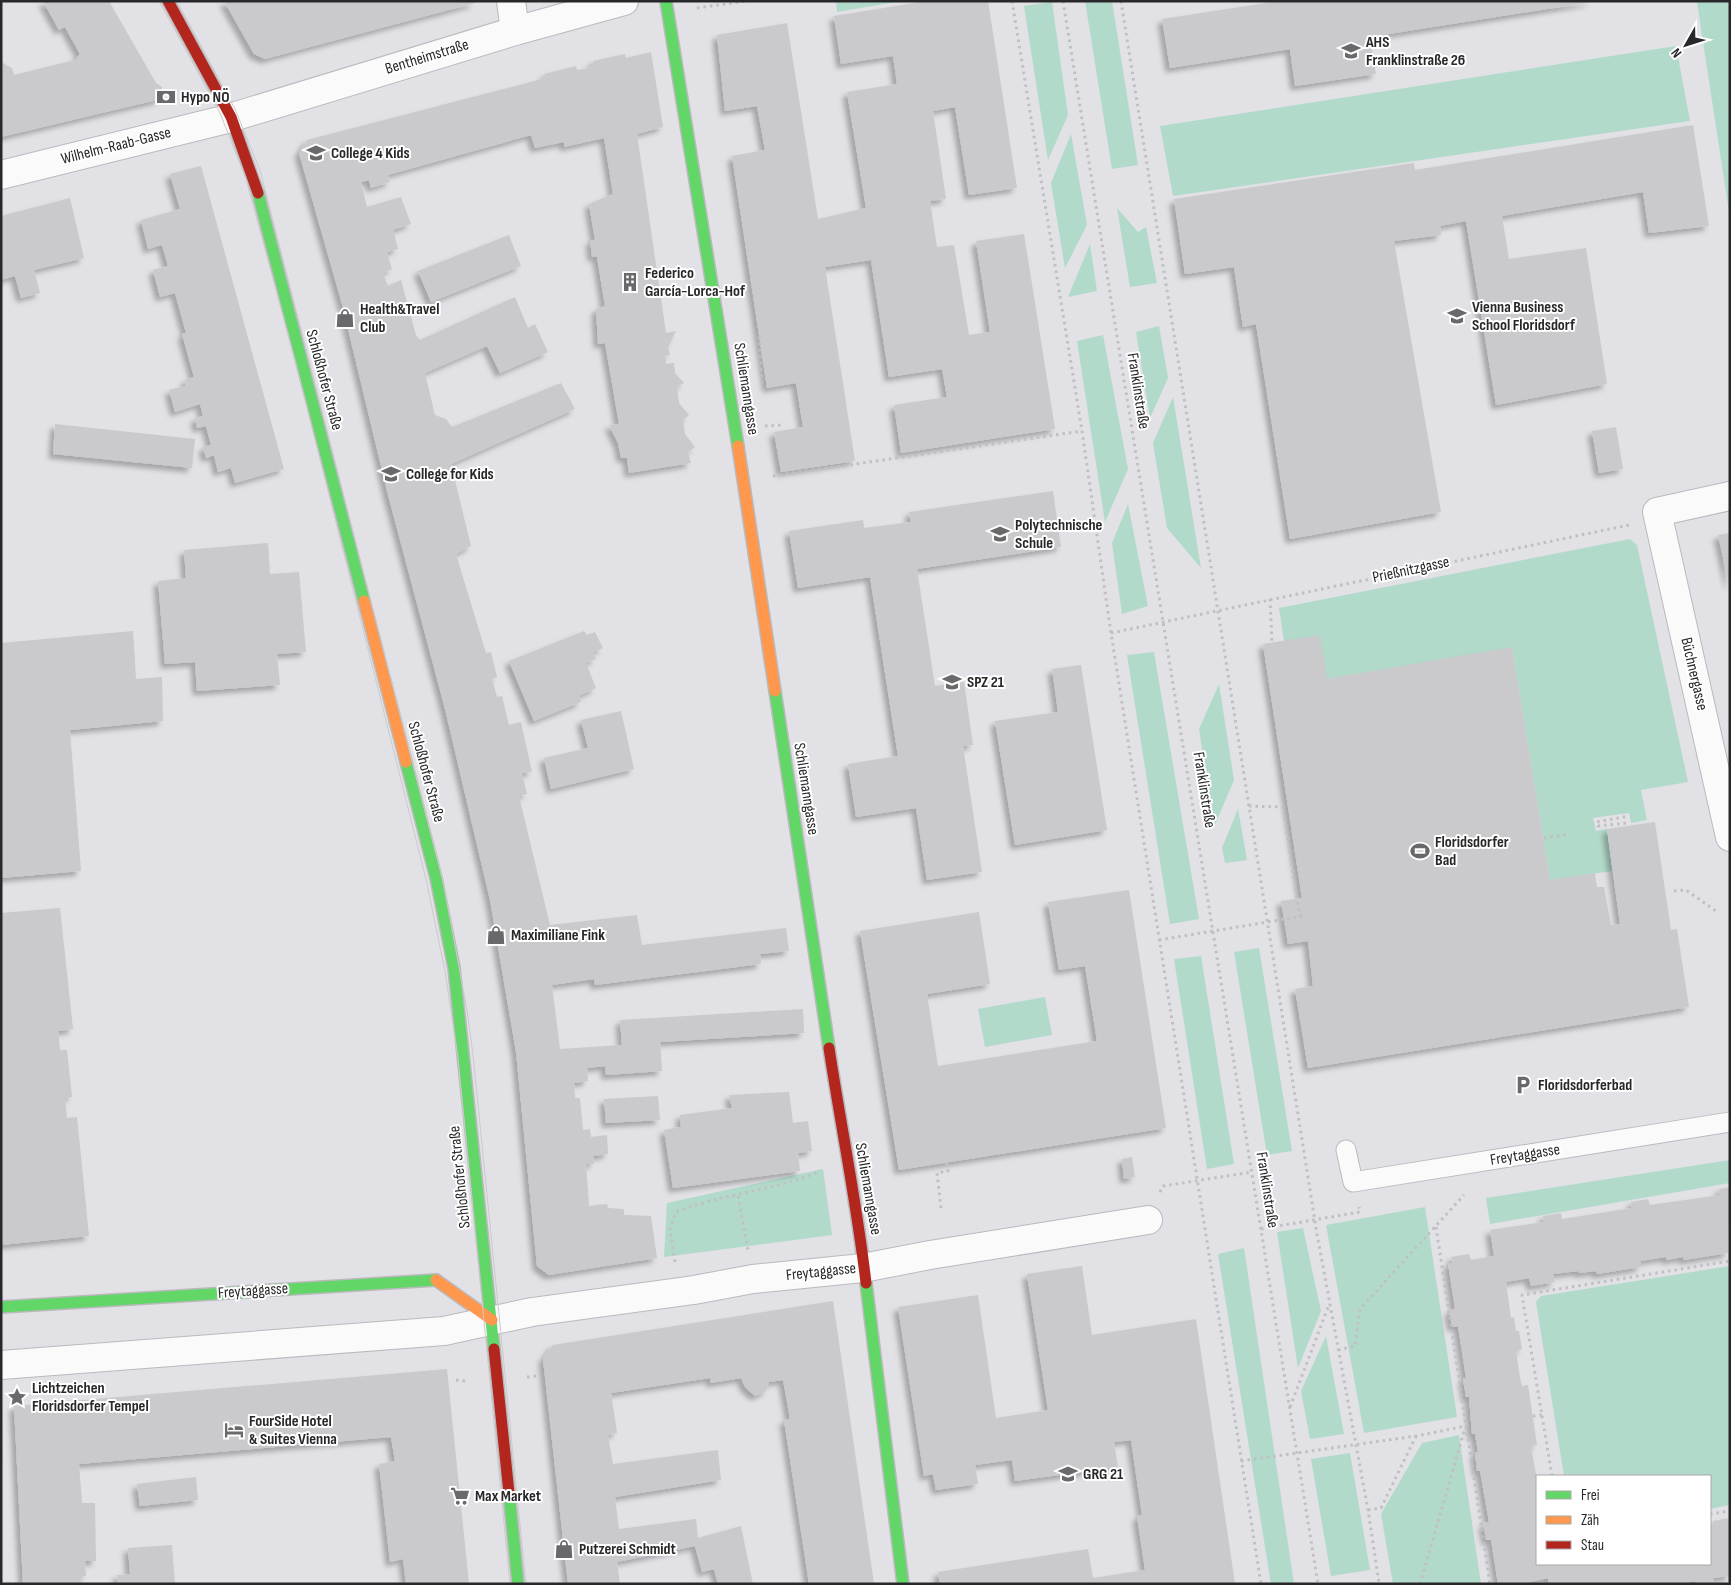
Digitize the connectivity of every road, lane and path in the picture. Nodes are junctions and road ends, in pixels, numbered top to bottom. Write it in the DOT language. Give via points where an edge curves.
graph roads {
  1 [pos="168,1"];
  2 [pos="510,1"];
  3 [pos="624,1"];
  4 [pos="666,1"];
  5 [pos="746,1"];
  6 [pos="1012,1"];
  7 [pos="1063,1"];
  8 [pos="1121,1"];
  9 [pos="696,8"];
  10 [pos="515,31"];
  11 [pos="231,117"];
  12 [pos="1,175"];
  13 [pos="759,336"];
  14 [pos="762,365"];
  15 [pos="784,425"];
  16 [pos="769,427"];
  17 [pos="1082,431"];
  18 [pos="742,481"];
  19 [pos="1730,496"];
  20 [pos="1658,515"];
  21 [pos="1270,599"];
  22 [pos="1218,610"];
  23 [pos="1164,622"];
  24 [pos="1111,633"];
  25 [pos="1272,643"];
  26 [pos="1249,806"];
  27 [pos="1629,816"];
  28 [pos="1626,823"];
  29 [pos="1570,834"];
  30 [pos="1730,837"];
  31 [pos="1544,838"];
  32 [pos="1674,891"];
  33 [pos="1716,911"];
  34 [pos="1268,924"];
  35 [pos="1214,931"];
  36 [pos="1159,940"];
  37 [pos="1730,1122"];
  38 [pos="1346,1150"];
  39 [pos="946,1162"];
  40 [pos="822,1169"];
  41 [pos="1252,1172"];
  42 [pos="1196,1181"];
  43 [pos="1353,1182"];
  44 [pos="1464,1195"];
  45 [pos="738,1196"];
  46 [pos="941,1208"];
  47 [pos="1148,1220"];
  48 [pos="1315,1220"];
  49 [pos="1436,1227"];
  50 [pos="1261,1229"];
  51 [pos="748,1251"];
  52 [pos="1730,1261"];
  53 [pos="675,1262"];
  54 [pos="863,1268"];
  55 [pos="1330,1303"];
  56 [pos="1,1307"];
  57 [pos="492,1320"];
  58 [pos="1338,1350"];
  59 [pos="1,1366"];
  60 [pos="1290,1407"];
  61 [pos="1542,1415"];
  62 [pos="1533,1416"];
  63 [pos="1471,1425"];
  64 [pos="1466,1426"];
  65 [pos="1416,1436"];
  66 [pos="1355,1444"];
  67 [pos="1297,1454"];
  68 [pos="1241,1461"];
  69 [pos="1552,1475"];
  70 [pos="1368,1510"];
  71 [pos="1730,1510"];
  72 [pos="1711,1514"];
  73 [pos="518,1584"];
  74 [pos="903,1584"];
  75 [pos="1261,1584"];
  76 [pos="1318,1584"];
  77 [pos="1376,1584"];
  78 [pos="1420,1584"];
  79 [pos="1490,1584"];
  1 -- 11 [label="street, Schloßhofer Straße"];
  2 -- 10 [label="street"];
  3 -- 10 [label="street, Bentheimstraße"];
  4 -- 18 [label="street, Schliemanngasse"];
  5 -- 9 [label="path"];
  6 -- 17 [label="path"];
  7 -- 23 [label="path, Franklinstraße"];
  8 -- 22 [label="path"];
  10 -- 11 [label="street, Bentheimstraße"];
  11 -- 12 [label="street, Wilhelm-Raab-Gasse"];
  11 -- 57 [label="street, Schloßhofer Straße" via="253,174 436,878 454,968"];
  13 -- 14 [label="path"];
  15 -- 16 [label="path"];
  17 -- 18 [label="path"];
  17 -- 24 [label="path"];
  18 -- 54 [label="street, Schliemanngasse" via="846,1159 860,1231"];
  19 -- 20 [label="street"];
  20 -- 21 [label="path, Prießnitzgasse"];
  20 -- 30 [label="street, Büchnergasse"];
  21 -- 22 [label="path, Prießnitzgasse"];
  21 -- 25 [label="path"];
  22 -- 23 [label="path, Prießnitzgasse"];
  22 -- 26 [label="path"];
  23 -- 24 [label="path, Prießnitzgasse"];
  23 -- 35 [label="path, Franklinstraße"];
  24 -- 36 [label="path"];
  26 -- 34 [label="path"];
  26 -- 34 [label="path" via="1283,807 1302,917"];
  27 -- 28 [label="path" via="1597,822 1598,826"];
  29 -- 31 [label="path"];
  32 -- 33 [label="path" via="1686,890"];
  34 -- 35 [label="path"];
  34 -- 48 [label="path"];
  35 -- 36 [label="path"];
  35 -- 41 [label="path, Franklinstraße"];
  36 -- 42 [label="path"];
  37 -- 43 [label="lane, Freytaggasse"];
  38 -- 43 [label="lane"];
  39 -- 46 [label="path" via="948,1171 937,1173"];
  40 -- 45 [label="path" via="803,1178"];
  41 -- 42 [label="path"];
  41 -- 50 [label="path, Franklinstraße"];
  42 -- 47 [label="path" via="1163,1186"];
  42 -- 68 [label="path"];
  43 -- 48 [label="path" via="1360,1212"];
  44 -- 49 [label="path"];
  45 -- 51 [label="path"];
  45 -- 53 [label="path" via="676,1212 670,1229"];
  47 -- 54 [label="street, Freytaggasse"];
  48 -- 50 [label="path"];
  48 -- 55 [label="path"];
  49 -- 58 [label="path" via="1360,1310 1355,1346"];
  49 -- 64 [label="path"];
  50 -- 60 [label="path, Franklinstraße"];
  52 -- 61 [label="path" via="1522,1295"];
  54 -- 57 [label="street, Freytaggasse" via="753,1279"];
  54 -- 74 [label="street, Schliemanngasse"];
  55 -- 58 [label="path"];
  55 -- 60 [label="path"];
  56 -- 57 [label="street, Freytaggasse" via="434,1279"];
  57 -- 59 [label="street, Freytaggasse" via="444,1331"];
  57 -- 73 [label="street, Schloßhofer Straße"];
  58 -- 66 [label="path"];
  60 -- 67 [label="path, Franklinstraße"];
  61 -- 62 [label="path"];
  61 -- 69 [label="path"];
  63 -- 64 [label="path"];
  64 -- 65 [label="path"];
  64 -- 78 [label="path"];
  64 -- 79 [label="path"];
  65 -- 66 [label="path"];
  65 -- 70 [label="path" via="1381,1508"];
  66 -- 67 [label="path"];
  66 -- 70 [label="path"];
  67 -- 68 [label="path"];
  67 -- 76 [label="path, Franklinstraße"];
  68 -- 75 [label="path"];
  70 -- 77 [label="path" via="1379,1583"];
  71 -- 72 [label="path"];
}
